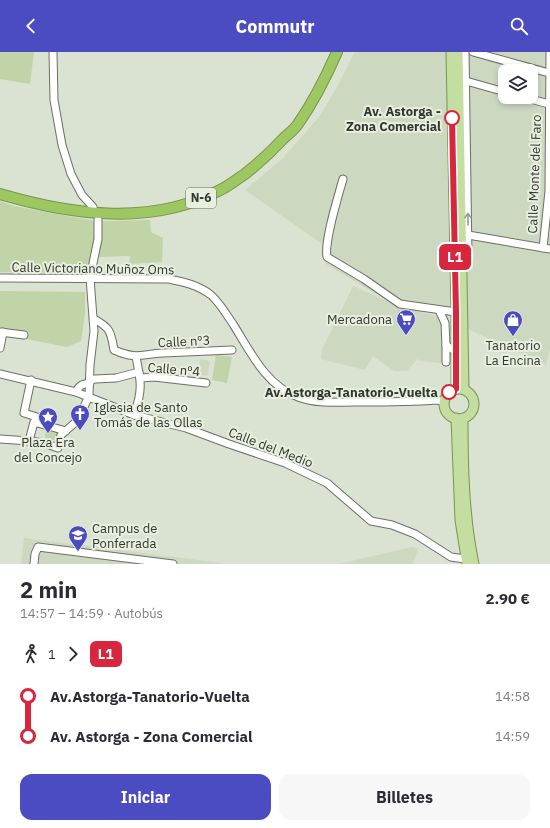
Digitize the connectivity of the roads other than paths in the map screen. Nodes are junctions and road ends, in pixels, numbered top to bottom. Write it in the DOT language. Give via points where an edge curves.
graph roads {
  1 [pos="53,52"];
  2 [pos="337,52"];
  3 [pos="451,52"];
  4 [pos="458,52"];
  5 [pos="465,52"];
  6 [pos="473,52"];
  7 [pos="550,52"];
  8 [pos="549,73"];
  9 [pos="466,82"];
  10 [pos="498,90"];
  11 [pos="538,101"];
  12 [pos="549,104"];
  13 [pos="343,179"];
  14 [pos="0,194"];
  15 [pos="93,207"];
  16 [pos="98,220"];
  17 [pos="468,235"];
  18 [pos="547,249"];
  19 [pos="468,258"];
  20 [pos="0,278"];
  21 [pos="90,278"];
  22 [pos="439,310"];
  23 [pos="453,312"];
  24 [pos="94,319"];
  25 [pos="445,323"];
  26 [pos="1,332"];
  27 [pos="24,335"];
  28 [pos="446,345"];
  29 [pos="0,348"];
  30 [pos="232,350"];
  31 [pos="456,352"];
  32 [pos="136,357"];
  33 [pos="446,362"];
  34 [pos="0,374"];
  35 [pos="140,375"];
  36 [pos="31,380"];
  37 [pos="90,382"];
  38 [pos="206,383"];
  39 [pos="460,389"];
  40 [pos="76,392"];
  41 [pos="89,396"];
  42 [pos="444,402"];
  43 [pos="134,415"];
  44 [pos="460,418"];
  45 [pos="36,423"];
  46 [pos="66,431"];
  47 [pos="0,439"];
  48 [pos="29,441"];
  49 [pos="469,561"];
  50 [pos="34,564"];
  51 [pos="173,564"];
  1 -- 15 [label="street" via="54,100 62,145 71,174 82,195"];
  2 -- 14 [label="highway, N-6" via="322,86 297,125 260,163 222,189 192,202 129,214 101,214 51,208"];
  3 -- 23 [label="main road"];
  4 -- 39 [label="main road"];
  5 -- 9 [label="street"];
  6 -- 8 [label="street"];
  7 -- 8 [label="street, Calle Monte del Faro"];
  8 -- 12 [label="street, Calle Monte del Faro"];
  9 -- 10 [label="street"];
  17 -- 9 [label="street, one-way"];
  11 -- 12 [label="street"];
  12 -- 18 [label="street, Calle Monte del Faro"];
  13 -- 22 [label="street" via="327,241 327,257 400,304"];
  16 -- 21 [label="street" via="98,238"];
  17 -- 18 [label="street"];
  17 -- 19 [label="street"];
  20 -- 21 [label="street, Calle Victoriano Muñoz Oms"];
  21 -- 24 [label="street"];
  21 -- 42 [label="street, Calle Victoriano Muñoz Oms" via="169,278 198,287 212,296 223,308 272,381 297,397 319,402"];
  22 -- 23 [label="street"];
  22 -- 25 [label="street"];
  23 -- 25 [label="street" via="448,314"];
  23 -- 31 [label="main road"];
  24 -- 32 [label="street" via="111,332 114,350"];
  24 -- 37 [label="street"];
  25 -- 28 [label="street"];
  26 -- 27 [label="street"];
  26 -- 29 [label="street"];
  28 -- 31 [label="street"];
  28 -- 33 [label="street"];
  30 -- 32 [label="street, Calle nº3" via="160,353"];
  31 -- 39 [label="main road"];
  32 -- 35 [label="street"];
  34 -- 36 [label="street, Calle del Medio"];
  35 -- 37 [label="street, Calle nº4" via="95,378"];
  35 -- 38 [label="street, Calle nº4"];
  35 -- 43 [label="street" via="140,398"];
  36 -- 40 [label="street, Calle del Medio"];
  36 -- 45 [label="street" via="24,413 38,417"];
  37 -- 40 [label="street" via="82,384"];
  37 -- 41 [label="street"];
  39 -- 42 [label="main road" via="449,392"];
  39 -- 44 [label="main road" via="470,394 474,402 470,414"];
  40 -- 41 [label="street, Calle del Medio"];
  41 -- 43 [label="street, Calle del Medio"];
  41 -- 46 [label="street" via="78,420"];
  42 -- 44 [label="main road" via="447,413"];
  43 -- 49 [label="street, Calle del Medio" via="186,428 285,462 327,483 371,521 392,525 415,534 451,557"];
  44 -- 49 [label="main road" via="460,520"];
  45 -- 46 [label="street"];
  45 -- 48 [label="street" via="34,422"];
  46 -- 48 [label="street" via="61,435 58,448"];
  47 -- 48 [label="street"];
  50 -- 51 [label="street" via="38,547"];
}
